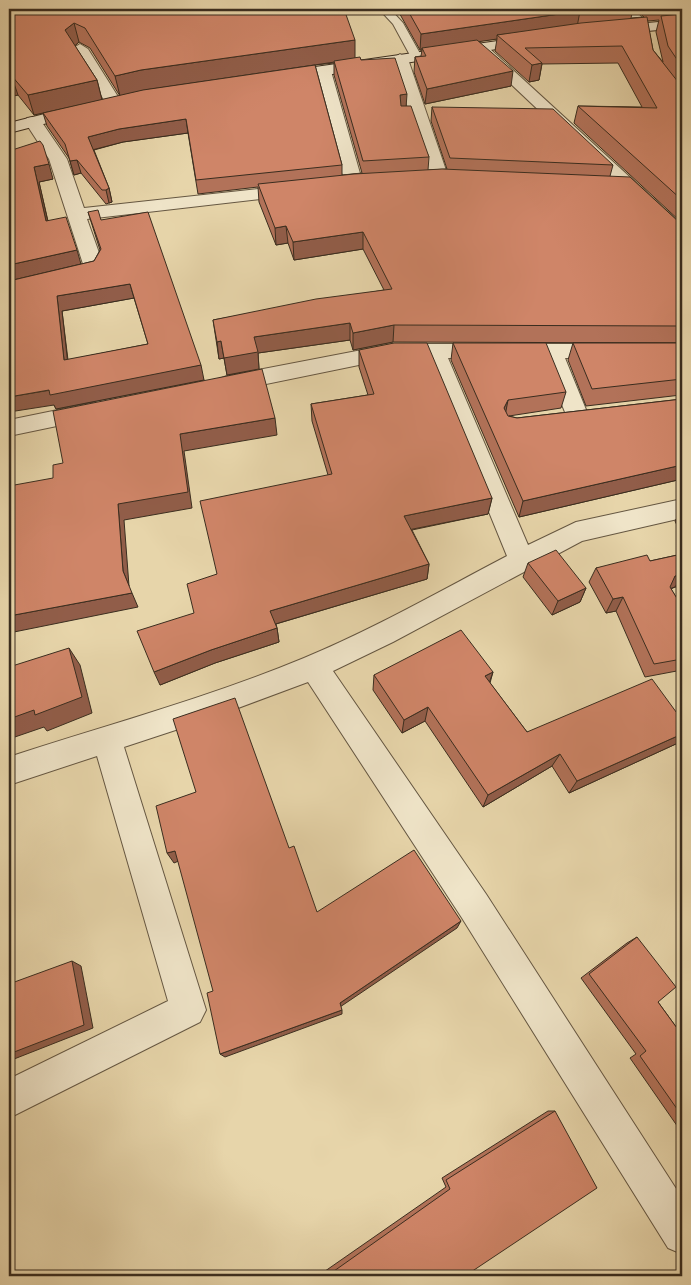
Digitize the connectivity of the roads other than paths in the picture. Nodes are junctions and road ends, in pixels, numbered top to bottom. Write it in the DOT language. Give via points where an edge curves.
graph roads {
  1 [pos="384,9"];
  2 [pos="625,9"];
  3 [pos="682,24"];
  4 [pos="596,31"];
  5 [pos="648,34"];
  6 [pos="547,38"];
  7 [pos="479,48"];
  8 [pos="80,49"];
  9 [pos="408,58"];
  10 [pos="324,71"];
  11 [pos="267,79"];
  12 [pos="33,122"];
  13 [pos="9,128"];
  14 [pos="440,178"];
  15 [pos="459,179"];
  16 [pos="421,180"];
  17 [pos="373,183"];
  18 [pos="354,184"];
  19 [pos="334,186"];
  20 [pos="602,186"];
  21 [pos="630,187"];
  22 [pos="315,188"];
  23 [pos="75,215"];
  24 [pos="682,235"];
  25 [pos="9,289"];
  26 [pos="434,351"];
  27 [pos="551,351"];
  28 [pos="682,352"];
  29 [pos="211,387"];
  30 [pos="114,407"];
  31 [pos="578,417"];
  32 [pos="9,428"];
  33 [pos="682,509"];
  34 [pos="522,560"];
  35 [pos="314,667"];
  36 [pos="107,739"];
  37 [pos="9,771"];
  38 [pos="9,1100"];
  39 [pos="682,1234"];
  1 -- 9 [label="lane" via="398,23"];
  2 -- 5 [label="street"];
  3 -- 5 [label="street"];
  4 -- 5 [label="street"];
  6 -- 7 [label="street"];
  7 -- 9 [label="street"];
  7 -- 21 [label="street"];
  8 -- 12 [label="street" via="122,102"];
  9 -- 10 [label="street"];
  9 -- 14 [label="street"];
  10 -- 11 [label="street"];
  10 -- 18 [label="street"];
  12 -- 13 [label="street"];
  12 -- 23 [label="street" via="58,159"];
  14 -- 15 [label="street"];
  14 -- 16 [label="street"];
  17 -- 18 [label="street"];
  18 -- 19 [label="street"];
  20 -- 21 [label="street"];
  21 -- 24 [label="street"];
  22 -- 23 [label="street"];
  23 -- 25 [label="street" via="93,264 90,272"];
  26 -- 27 [label="street"];
  26 -- 29 [label="street" via="393,351"];
  26 -- 34 [label="street"];
  27 -- 28 [label="street"];
  27 -- 31 [label="street"];
  30 -- 32 [label="street"];
  33 -- 34 [label="street" via="576,532"];
  34 -- 35 [label="street"];
  35 -- 36 [label="street" via="206,708"];
  35 -- 39 [label="street" via="474,906"];
  36 -- 37 [label="street"];
  36 -- 38 [label="street" via="188,1010"];
}
